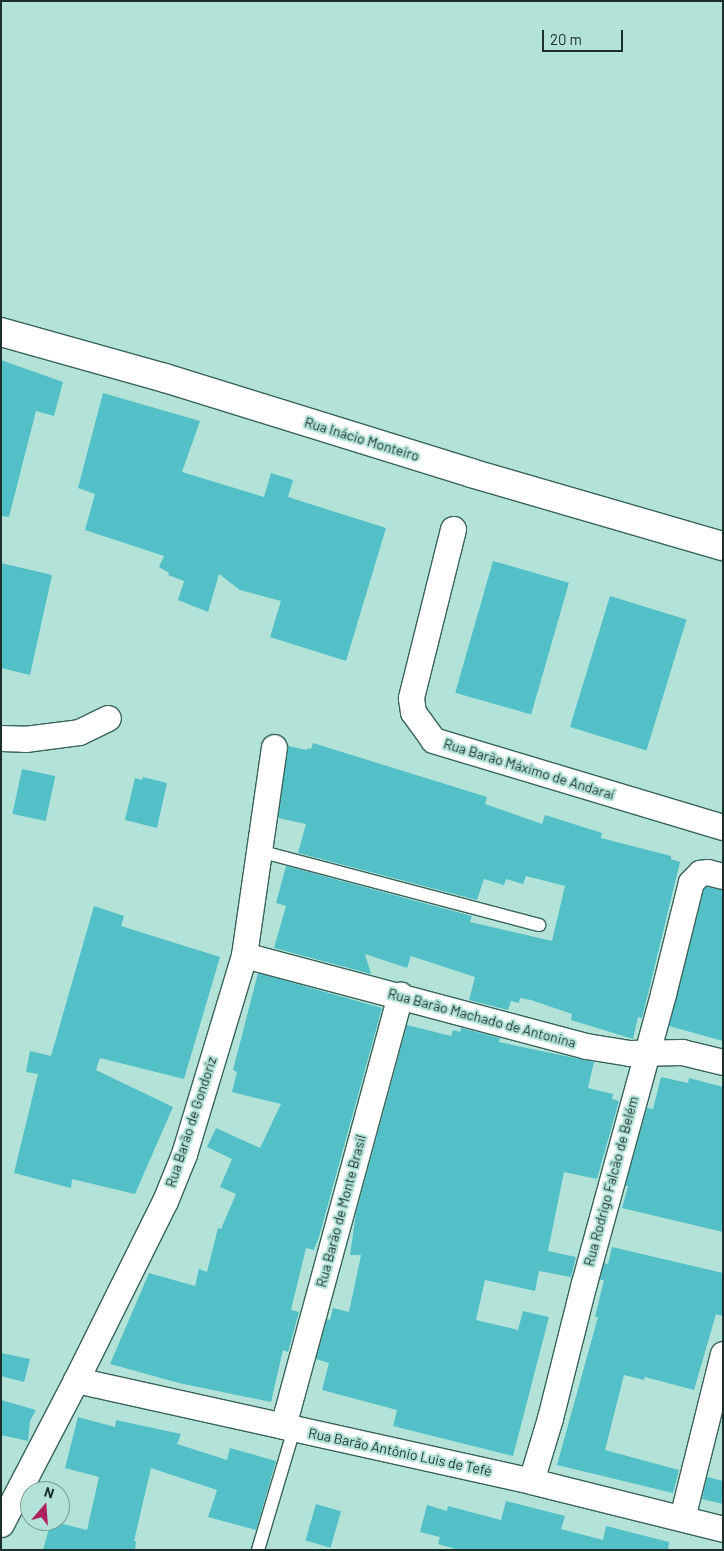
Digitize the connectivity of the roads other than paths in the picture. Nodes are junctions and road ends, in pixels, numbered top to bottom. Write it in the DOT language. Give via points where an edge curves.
graph roads {
  1 [pos="1,332"];
  2 [pos="453,529"];
  3 [pos="723,546"];
  4 [pos="108,718"];
  5 [pos="1,738"];
  6 [pos="274,747"];
  7 [pos="723,827"];
  8 [pos="259,851"];
  9 [pos="723,876"];
  10 [pos="538,925"];
  11 [pos="244,956"];
  12 [pos="400,995"];
  13 [pos="647,1052"];
  14 [pos="723,1062"];
  15 [pos="723,1354"];
  16 [pos="76,1380"];
  17 [pos="289,1428"];
  18 [pos="531,1481"];
  19 [pos="682,1518"];
  20 [pos="1,1524"];
  21 [pos="723,1529"];
  22 [pos="258,1550"];
  1 -- 3 [label="street, Rua Inácio Monteiro" via="165,378"];
  2 -- 7 [label="street, Rua Barão Máximo de Andaraí" via="411,698 413,712 433,740"];
  4 -- 5 [label="street" via="79,732 25,739"];
  6 -- 8 [label="street, Rua Barão de Gondoriz"];
  8 -- 10 [label="lane"];
  8 -- 11 [label="street, Rua Barão de Gondoriz"];
  9 -- 13 [label="street, Rua Rodrigo Falcão de Belém" via="700,873 691,882"];
  11 -- 12 [label="street, Rua Barão Machado de Antonina"];
  11 -- 16 [label="street, Rua Barão de Gondoriz" via="165,1201"];
  12 -- 13 [label="street, Rua Barão Machado de Antonina" via="586,1046 629,1053"];
  12 -- 17 [label="street, Rua Barão de Monte Brasil"];
  13 -- 14 [label="street, Rua Barão Machado de Antonina" via="682,1052"];
  13 -- 18 [label="street, Rua Rodrigo Falcão de Belém"];
  15 -- 19 [label="street"];
  16 -- 17 [label="street, Rua Barão Antônio Luis de Tefé"];
  16 -- 20 [label="street, Rua Barão de Gondoriz"];
  17 -- 18 [label="street, Rua Barão Antônio Luis de Tefé"];
  17 -- 22 [label="lane"];
  18 -- 19 [label="street, Rua Barão Antônio Luis de Tefé"];
  19 -- 21 [label="street, Rua Barão Antônio Luis de Tefé"];
}
